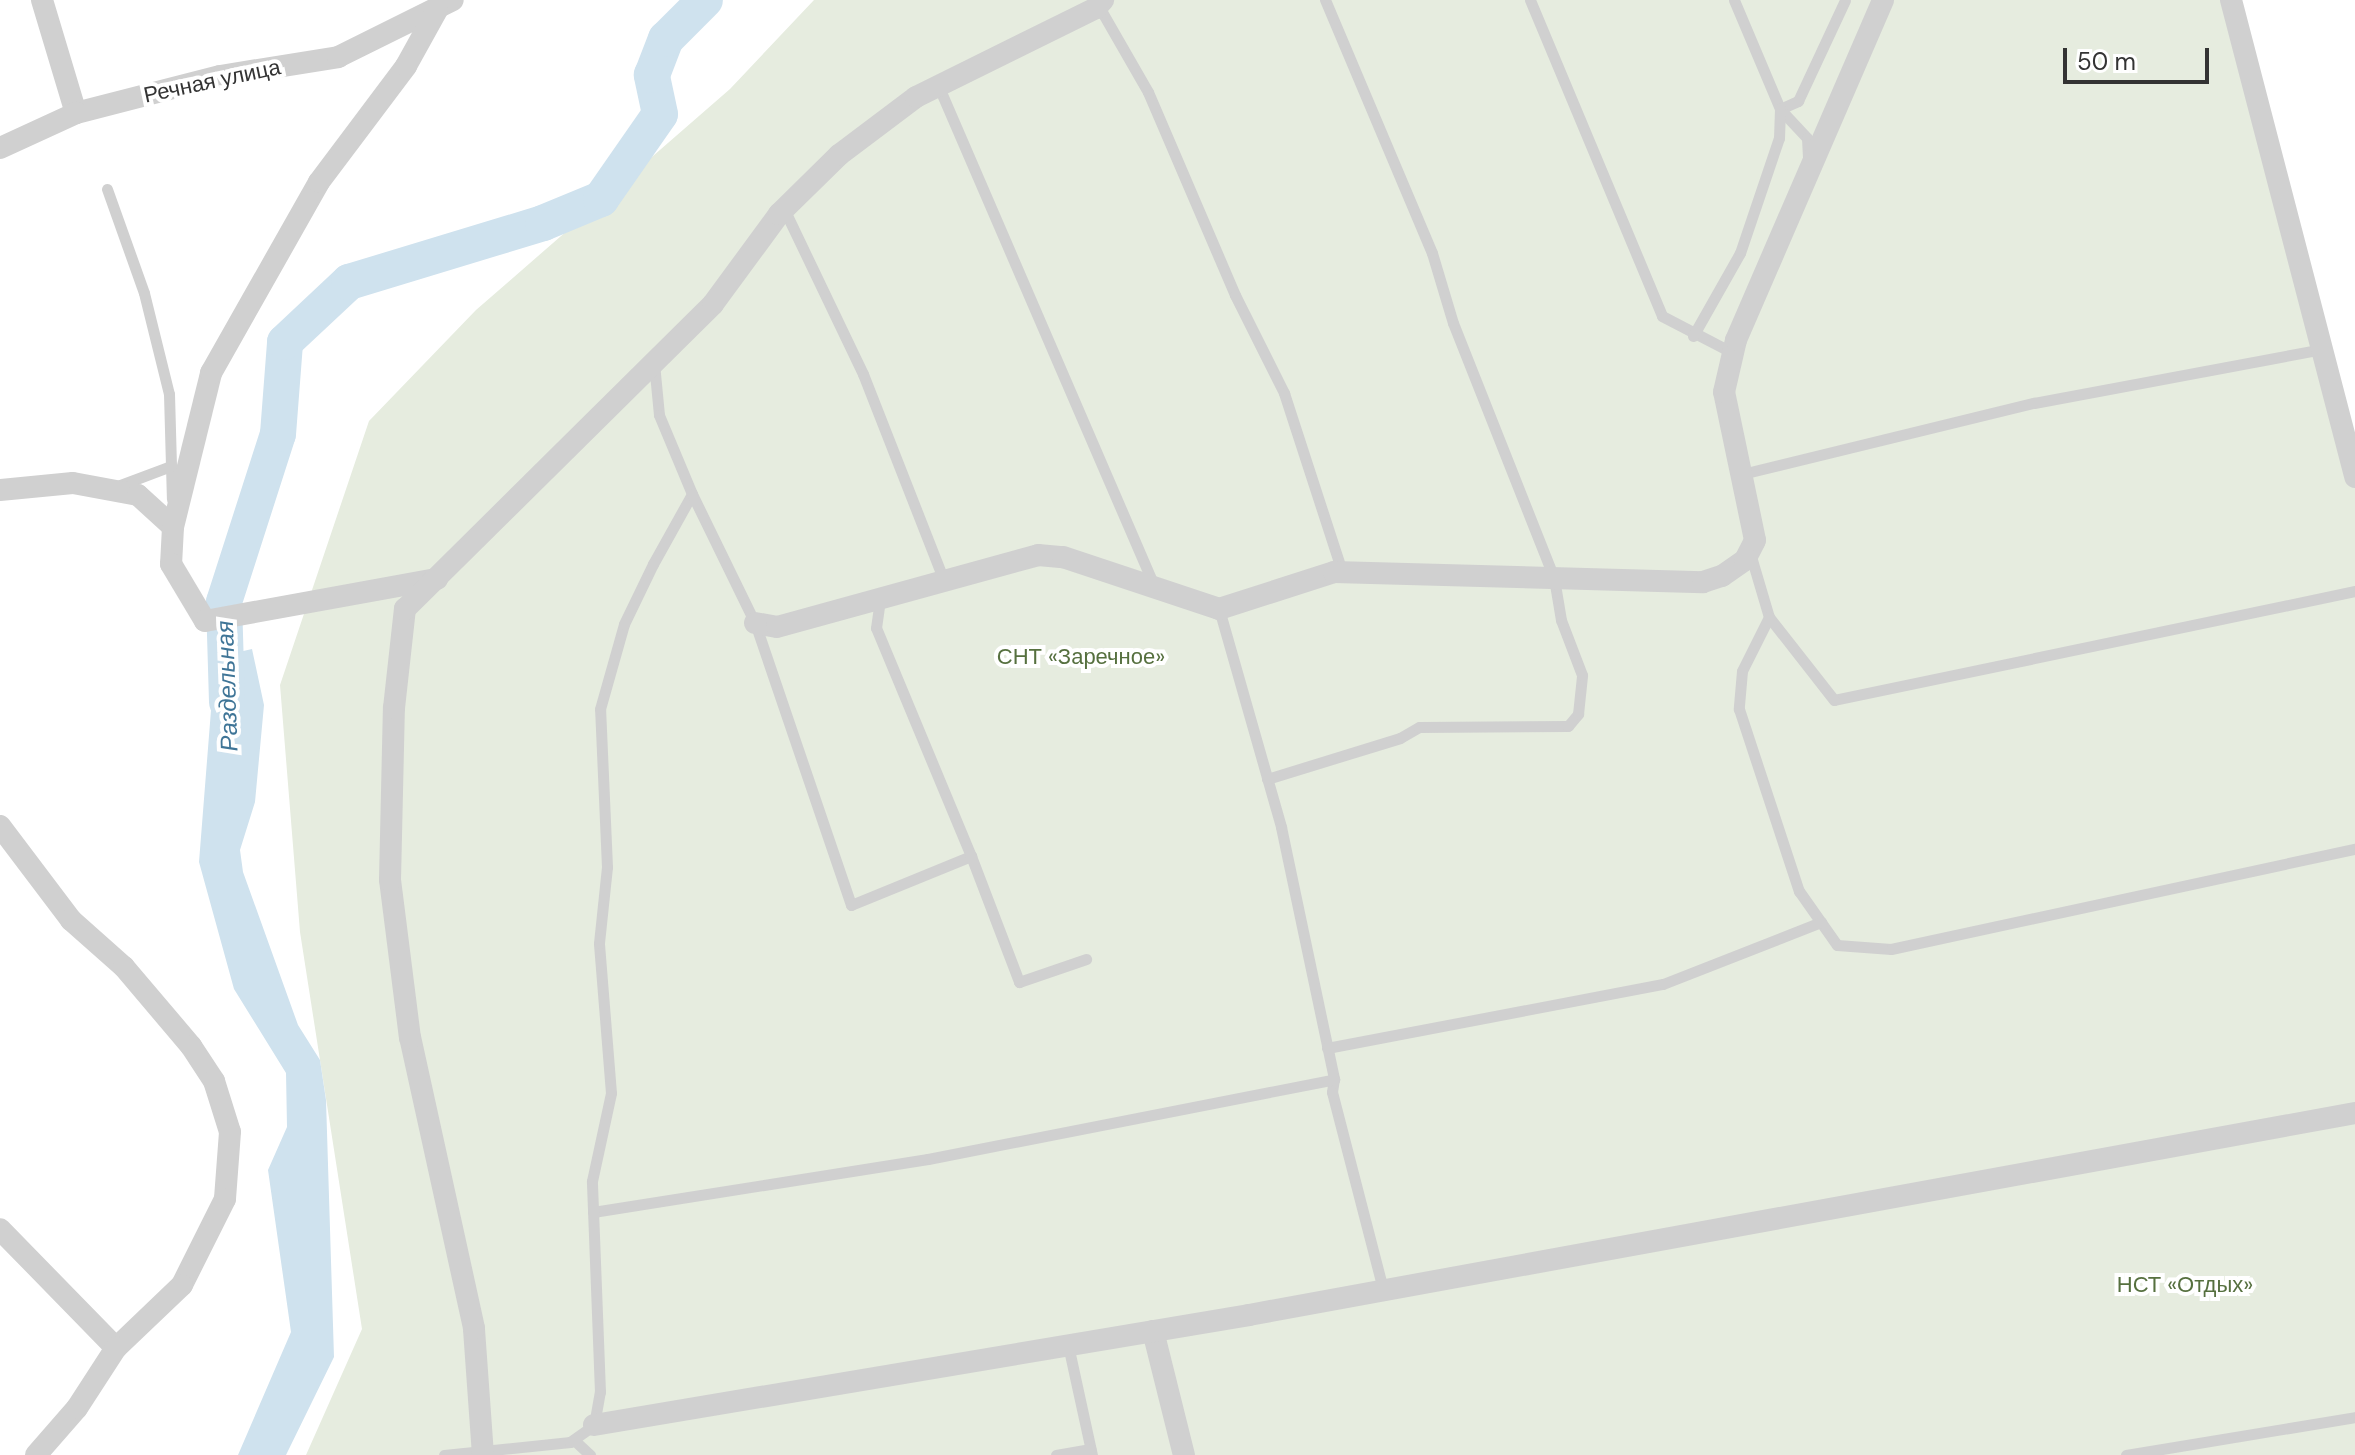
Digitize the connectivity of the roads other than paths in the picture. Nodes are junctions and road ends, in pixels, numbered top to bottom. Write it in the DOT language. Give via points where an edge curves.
graph roads {
  1 [pos="42,0"];
  2 [pos="1325,0"];
  3 [pos="1530,0"];
  4 [pos="1734,0"];
  5 [pos="1845,0"];
  6 [pos="1883,0"];
  7 [pos="2231,0"];
  8 [pos="1100,2"];
  9 [pos="445,5"];
  10 [pos="938,85"];
  11 [pos="1780,109"];
  12 [pos="76,113"];
  13 [pos="0,148"];
  14 [pos="1809,172"];
  15 [pos="107,189"];
  16 [pos="784,209"];
  17 [pos="1693,336"];
  18 [pos="2322,349"];
  19 [pos="1733,353"];
  20 [pos="654,363"];
  21 [pos="171,466"];
  22 [pos="1742,474"];
  23 [pos="2355,477"];
  24 [pos="0,490"];
  25 [pos="108,490"];
  26 [pos="692,494"];
  27 [pos="173,527"];
  28 [pos="1750,551"];
  29 [pos="1342,572"];
  30 [pos="1554,578"];
  31 [pos="437,579"];
  32 [pos="944,581"];
  33 [pos="1155,588"];
  34 [pos="2355,591"];
  35 [pos="880,599"];
  36 [pos="1219,609"];
  37 [pos="1769,617"];
  38 [pos="755,623"];
  39 [pos="1267,779"];
  40 [pos="0,826"];
  41 [pos="2355,849"];
  42 [pos="971,856"];
  43 [pos="1821,922"];
  44 [pos="1086,959"];
  45 [pos="1327,1048"];
  46 [pos="1334,1079"];
  47 [pos="2355,1113"];
  48 [pos="593,1212"];
  49 [pos="0,1229"];
  50 [pos="1383,1289"];
  51 [pos="1153,1331"];
  52 [pos="1068,1345"];
  53 [pos="116,1348"];
  54 [pos="2355,1417"];
  55 [pos="594,1425"];
  56 [pos="574,1440"];
  57 [pos="483,1452"];
  58 [pos="1091,1452"];
  59 [pos="36,1455"];
  60 [pos="444,1455"];
  61 [pos="590,1455"];
  62 [pos="1056,1455"];
  63 [pos="1184,1455"];
  64 [pos="2126,1455"];
  1 -- 12 [label="street"];
  2 -- 30 [label="lane" via="1432,253 1453,323"];
  3 -- 17 [label="lane" via="1662,316"];
  4 -- 11 [label="lane"];
  5 -- 11 [label="lane" via="1798,101"];
  6 -- 14 [label="street"];
  7 -- 18 [label="street"];
  8 -- 10 [label="street"];
  8 -- 29 [label="lane" via="1148,92 1235,295 1284,393"];
  9 -- 12 [label="street, Речная улица" via="338,57 220,76"];
  9 -- 27 [label="street" via="319,182 211,373"];
  10 -- 16 [label="street" via="839,155"];
  10 -- 33 [label="lane"];
  11 -- 14 [label="lane" via="1807,138"];
  11 -- 17 [label="lane" via="1779,138 1740,253"];
  12 -- 13 [label="street, Речная улица"];
  14 -- 19 [label="street"];
  15 -- 21 [label="lane" via="144,293 169,394"];
  16 -- 20 [label="street" via="713,304"];
  16 -- 32 [label="lane" via="863,374"];
  17 -- 19 [label="lane"];
  18 -- 22 [label="lane" via="2034,403"];
  18 -- 23 [label="street"];
  19 -- 22 [label="street" via="1724,392"];
  20 -- 26 [label="lane" via="659,415"];
  20 -- 31 [label="street"];
  21 -- 25 [label="lane"];
  21 -- 27 [label="lane"];
  22 -- 28 [label="street" via="1755,540"];
  24 -- 25 [label="street" via="73,483"];
  25 -- 27 [label="street" via="138,495"];
  26 -- 38 [label="lane"];
  26 -- 48 [label="lane" via="624,624 600,709 607,867 599,943 611,1093 592,1181"];
  27 -- 31 [label="street" via="171,564 205,621"];
  28 -- 30 [label="street" via="1722,576 1703,582"];
  28 -- 37 [label="lane"];
  29 -- 30 [label="street"];
  29 -- 36 [label="street" via="1269,589"];
  30 -- 39 [label="lane" via="1561,620 1582,675 1578,714 1568,726 1419,727 1400,738"];
  31 -- 57 [label="street" via="405,609 394,708 390,880 410,1038 474,1328"];
  32 -- 33 [label="street" via="1038,555 1063,557"];
  32 -- 35 [label="street"];
  33 -- 36 [label="street"];
  34 -- 37 [label="lane" via="1834,700"];
  35 -- 38 [label="street" via="777,627"];
  35 -- 42 [label="lane" via="876,628"];
  36 -- 39 [label="lane"];
  37 -- 43 [label="lane" via="1742,671 1739,709 1799,891"];
  38 -- 42 [label="lane" via="851,905"];
  39 -- 45 [label="lane"];
  40 -- 53 [label="street" via="71,920 124,967 191,1046 214,1081 230,1132 225,1199 182,1285"];
  41 -- 43 [label="lane" via="1891,949 1837,945"];
  42 -- 44 [label="lane" via="1019,982"];
  43 -- 45 [label="lane" via="1663,984"];
  45 -- 46 [label="lane"];
  46 -- 48 [label="lane" via="928,1159"];
  46 -- 50 [label="lane" via="1332,1092"];
  47 -- 50 [label="street"];
  48 -- 55 [label="lane" via="600,1392"];
  49 -- 53 [label="street"];
  50 -- 51 [label="street"];
  51 -- 52 [label="street"];
  51 -- 63 [label="street"];
  52 -- 55 [label="street"];
  52 -- 58 [label="lane"];
  53 -- 59 [label="street" via="77,1408"];
  54 -- 64 [label="lane"];
  55 -- 56 [label="lane"];
  56 -- 57 [label="lane"];
  56 -- 61 [label="lane"];
  57 -- 60 [label="lane"];
  58 -- 62 [label="lane"];
}
